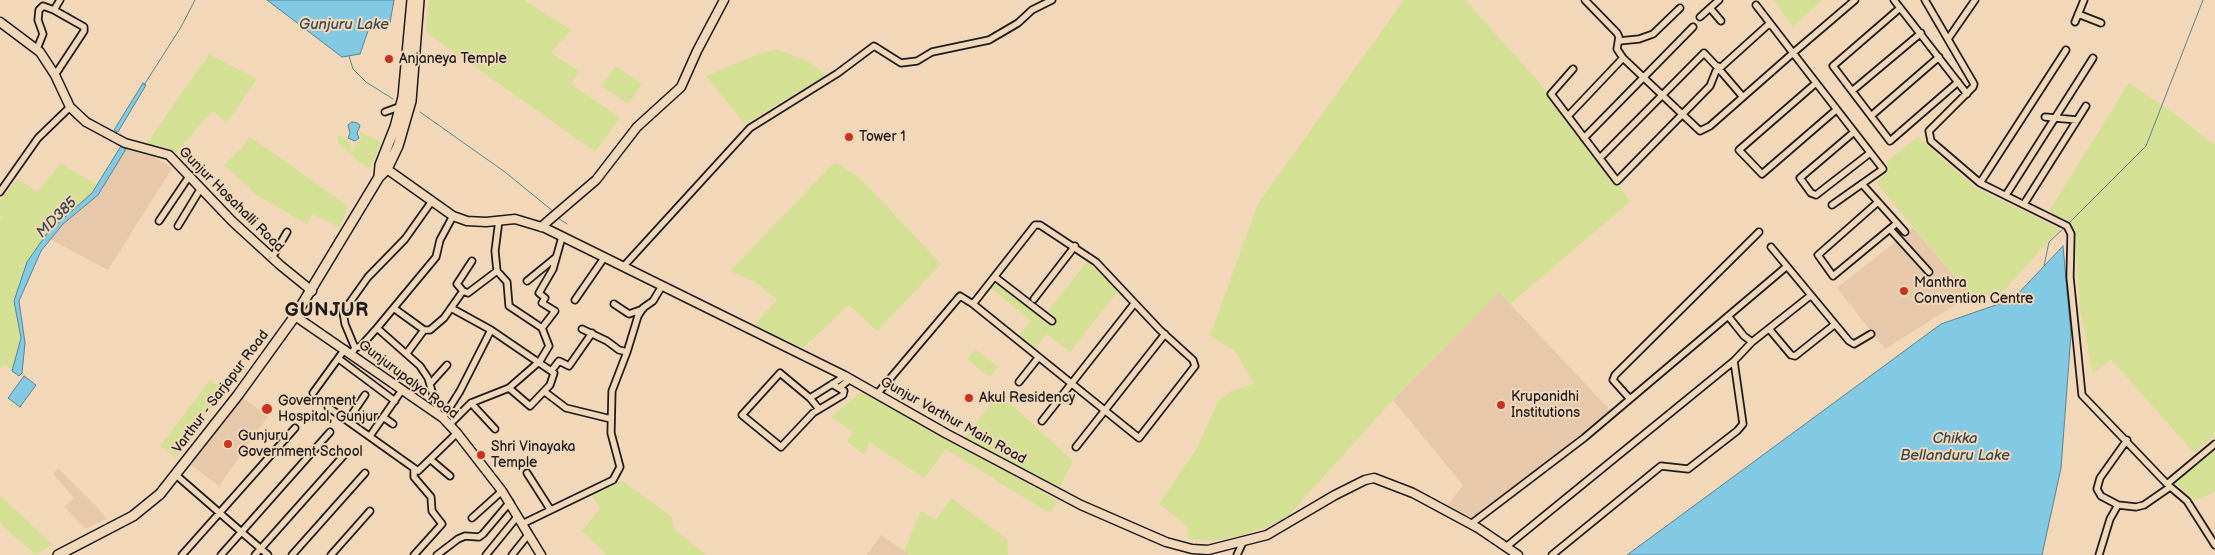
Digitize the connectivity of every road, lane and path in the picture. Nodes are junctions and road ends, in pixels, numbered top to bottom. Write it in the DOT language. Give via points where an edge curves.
graph roads {
  1 [pos="60,0"];
  2 [pos="412,0"];
  3 [pos="419,0"];
  4 [pos="724,0"];
  5 [pos="1052,0"];
  6 [pos="1585,0"];
  7 [pos="1719,0"];
  8 [pos="1856,0"];
  9 [pos="1894,0"];
  10 [pos="1925,0"];
  11 [pos="1975,0"];
  12 [pos="2084,0"];
  13 [pos="1756,4"];
  14 [pos="1680,8"];
  15 [pos="1710,8"];
  16 [pos="1900,8"];
  17 [pos="54,10"];
  18 [pos="2078,14"];
  19 [pos="1700,17"];
  20 [pos="1722,21"];
  21 [pos="0,22"];
  22 [pos="2075,22"];
  23 [pos="1770,23"];
  24 [pos="2101,23"];
  25 [pos="1693,27"];
  26 [pos="1921,33"];
  27 [pos="1948,39"];
  28 [pos="1618,41"];
  29 [pos="37,49"];
  30 [pos="2066,50"];
  31 [pos="1793,53"];
  32 [pos="1939,57"];
  33 [pos="1623,58"];
  34 [pos="2093,58"];
  35 [pos="1718,68"];
  36 [pos="1573,69"];
  37 [pos="55,75"];
  38 [pos="1643,77"];
  39 [pos="1958,82"];
  40 [pos="1816,84"];
  41 [pos="1852,92"];
  42 [pos="1967,94"];
  43 [pos="1662,96"];
  44 [pos="1743,97"];
  45 [pos="70,106"];
  46 [pos="2086,106"];
  47 [pos="1836,110"];
  48 [pos="400,111"];
  49 [pos="385,112"];
  50 [pos="1681,115"];
  51 [pos="1568,116"];
  52 [pos="1871,116"];
  53 [pos="2045,117"];
  54 [pos="2055,118"];
  55 [pos="2077,120"];
  56 [pos="1854,132"];
  57 [pos="1584,138"];
  58 [pos="1870,153"];
  59 [pos="1600,158"];
  60 [pos="384,167"];
  61 [pos="190,175"];
  62 [pos="1980,183"];
  63 [pos="1862,184"];
  64 [pos="201,188"];
  65 [pos="0,192"];
  66 [pos="2006,196"];
  67 [pos="432,201"];
  68 [pos="1878,202"];
  69 [pos="2024,204"];
  70 [pos="1832,205"];
  71 [pos="453,216"];
  72 [pos="499,220"];
  73 [pos="159,221"];
  74 [pos="1897,223"];
  75 [pos="178,226"];
  76 [pos="541,227"];
  77 [pos="1890,229"];
  78 [pos="288,232"];
  79 [pos="1759,232"];
  80 [pos="1905,232"];
  81 [pos="562,237"];
  82 [pos="1075,246"];
  83 [pos="1771,247"];
  84 [pos="272,258"];
  85 [pos="555,258"];
  86 [pos="604,258"];
  87 [pos="472,261"];
  88 [pos="623,267"];
  89 [pos="1786,267"];
  90 [pos="497,270"];
  91 [pos="1929,272"];
  92 [pos="995,276"];
  93 [pos="527,281"];
  94 [pos="662,286"];
  95 [pos="312,290"];
  96 [pos="464,291"];
  97 [pos="1810,296"];
  98 [pos="1034,299"];
  99 [pos="575,300"];
  100 [pos="614,304"];
  101 [pos="973,304"];
  102 [pos="1134,304"];
  103 [pos="451,308"];
  104 [pos="644,308"];
  105 [pos="395,309"];
  106 [pos="295,316"];
  107 [pos="1728,316"];
  108 [pos="1052,321"];
  109 [pos="1834,325"];
  110 [pos="378,328"];
  111 [pos="542,328"];
  112 [pos="582,328"];
  113 [pos="424,330"];
  114 [pos="491,330"];
  115 [pos="1770,330"];
  116 [pos="592,334"];
  117 [pos="1165,334"];
  118 [pos="1871,334"];
  119 [pos="1752,342"];
  120 [pos="351,350"];
  121 [pos="627,352"];
  122 [pos="407,353"];
  123 [pos="339,358"];
  124 [pos="1038,358"];
  125 [pos="1734,360"];
  126 [pos="540,361"];
  127 [pos="447,365"];
  128 [pos="552,370"];
  129 [pos="848,378"];
  130 [pos="1019,382"];
  131 [pos="430,384"];
  132 [pos="832,384"];
  133 [pos="1072,384"];
  134 [pos="509,388"];
  135 [pos="839,388"];
  136 [pos="402,390"];
  137 [pos="545,392"];
  138 [pos="313,393"];
  139 [pos="878,394"];
  140 [pos="365,395"];
  141 [pos="810,398"];
  142 [pos="1629,398"];
  143 [pos="395,401"];
  144 [pos="471,403"];
  145 [pos="328,407"];
  146 [pos="450,409"];
  147 [pos="820,409"];
  148 [pos="1105,411"];
  149 [pos="458,415"];
  150 [pos="383,417"];
  151 [pos="441,417"];
  152 [pos="611,419"];
  153 [pos="348,420"];
  154 [pos="1042,421"];
  155 [pos="393,424"];
  156 [pos="449,425"];
  157 [pos="295,428"];
  158 [pos="495,429"];
  159 [pos="330,432"];
  160 [pos="457,433"];
  161 [pos="370,436"];
  162 [pos="2127,440"];
  163 [pos="2215,444"];
  164 [pos="1076,447"];
  165 [pos="345,454"];
  166 [pos="432,460"];
  167 [pos="414,469"];
  168 [pos="365,473"];
  169 [pos="527,473"];
  170 [pos="176,475"];
  171 [pos="450,476"];
  172 [pos="2168,485"];
  173 [pos="502,491"];
  174 [pos="510,502"];
  175 [pos="2118,505"];
  176 [pos="550,509"];
  177 [pos="370,510"];
  178 [pos="219,512"];
  179 [pos="517,517"];
  180 [pos="472,518"];
  181 [pos="522,524"];
  182 [pos="1471,524"];
  183 [pos="242,532"];
  184 [pos="528,536"];
  185 [pos="1242,542"];
  186 [pos="2215,545"];
  187 [pos="1506,547"];
  188 [pos="261,549"];
  189 [pos="58,555"];
  190 [pos="182,555"];
  191 [pos="221,555"];
  192 [pos="255,555"];
  193 [pos="268,555"];
  194 [pos="292,555"];
  195 [pos="331,555"];
  196 [pos="414,555"];
  197 [pos="437,555"];
  198 [pos="486,555"];
  199 [pos="512,555"];
  200 [pos="541,555"];
  201 [pos="1237,555"];
  202 [pos="1518,555"];
  203 [pos="1552,555"];
  204 [pos="2099,555"];
  1 -- 17 [label="street"];
  2 -- 48 [label="main road, Varthur - Sarjapur Road"];
  3 -- 60 [label="main road, Varthur - Sarjapur Road" via="411,101 401,138"];
  4 -- 76 [label="main road" via="681,87 637,127 596,180"];
  5 -- 88 [label="street" via="989,40 932,52 917,61 901,64 874,46 838,73 750,128"];
  6 -- 28 [label="street" via="1617,33"];
  7 -- 15 [label="street"];
  8 -- 31 [label="street"];
  9 -- 16 [label="street"];
  10 -- 27 [label="street"];
  11 -- 27 [label="street"];
  12 -- 18 [label="street"];
  13 -- 23 [label="street"];
  14 -- 28 [label="street" via="1653,34"];
  15 -- 19 [label="street"];
  15 -- 20 [label="street"];
  16 -- 26 [label="street"];
  16 -- 41 [label="street" via="1833,66"];
  17 -- 29 [label="street" via="43,6 39,10 38,20 44,34"];
  17 -- 37 [label="street" via="84,27"];
  18 -- 22 [label="street"];
  18 -- 24 [label="street"];
  21 -- 29 [label="main road, Gunjur Hosahalli Road"];
  23 -- 31 [label="street"];
  23 -- 35 [label="street"];
  25 -- 38 [label="street"];
  26 -- 32 [label="street"];
  26 -- 41 [label="street"];
  27 -- 42 [label="street" via="1974,84"];
  28 -- 33 [label="street" via="1617,49"];
  29 -- 37 [label="main road, Gunjur Hosahalli Road"];
  30 -- 62 [label="street"];
  31 -- 40 [label="street"];
  31 -- 44 [label="street"];
  32 -- 39 [label="street"];
  32 -- 52 [label="street"];
  33 -- 38 [label="street"];
  33 -- 51 [label="street"];
  34 -- 54 [label="street"];
  35 -- 43 [label="street" via="1704,53"];
  35 -- 44 [label="street"];
  35 -- 50 [label="street" via="1710,86"];
  36 -- 51 [label="street" via="1551,94"];
  37 -- 45 [label="main road, Gunjur Hosahalli Road"];
  38 -- 43 [label="street"];
  38 -- 57 [label="street"];
  39 -- 42 [label="street"];
  39 -- 52 [label="street" via="1890,141"];
  40 -- 47 [label="street"];
  40 -- 47 [label="street" via="1739,150 1762,174"];
  41 -- 52 [label="street"];
  42 -- 62 [label="street" via="1929,131 1929,136"];
  43 -- 50 [label="street"];
  43 -- 59 [label="street"];
  44 -- 50 [label="street" via="1700,131"];
  45 -- 61 [label="main road, Gunjur Hosahalli Road" via="86,122 117,139 163,152"];
  45 -- 65 [label="street" via="38,138"];
  46 -- 55 [label="street"];
  47 -- 56 [label="street"];
  48 -- 49 [label="street" via="396,108"];
  48 -- 60 [label="main road, Varthur - Sarjapur Road"];
  50 -- 59 [label="street" via="1617,181"];
  51 -- 57 [label="street"];
  53 -- 54 [label="street"];
  54 -- 55 [label="street"];
  54 -- 66 [label="street"];
  55 -- 69 [label="street"];
  56 -- 58 [label="street"];
  56 -- 58 [label="street" via="1800,178 1806,186 1816,195"];
  57 -- 59 [label="street"];
  58 -- 63 [label="street" via="1883,169"];
  60 -- 67 [label="main road, Gunjur Varthur Main Road"];
  60 -- 95 [label="main road, Varthur - Sarjapur Road"];
  61 -- 64 [label="main road, Gunjur Hosahalli Road"];
  61 -- 73 [label="street"];
  62 -- 66 [label="street"];
  63 -- 68 [label="street"];
  63 -- 70 [label="street"];
  64 -- 75 [label="street"];
  64 -- 84 [label="main road, Gunjur Hosahalli Road"];
  66 -- 69 [label="street"];
  67 -- 71 [label="main road, Gunjur Varthur Main Road"];
  67 -- 120 [label="street" via="405,239 368,278 343,312"];
  68 -- 74 [label="street"];
  68 -- 77 [label="street" via="1818,255 1833,276"];
  69 -- 162 [label="street" via="2060,221 2071,234 2070,276 2082,395"];
  71 -- 72 [label="main road, Gunjur Varthur Main Road" via="468,221"];
  71 -- 105 [label="street" via="440,240 436,257"];
  72 -- 76 [label="main road, Gunjur Varthur Main Road" via="515,219"];
  72 -- 90 [label="street" via="495,251"];
  74 -- 77 [label="street"];
  74 -- 80 [label="street"];
  76 -- 81 [label="main road, Gunjur Varthur Main Road"];
  77 -- 91 [label="street"];
  78 -- 84 [label="street"];
  79 -- 142 [label="street" via="1615,374 1613,380"];
  81 -- 85 [label="street"];
  81 -- 86 [label="main road, Gunjur Varthur Main Road"];
  82 -- 92 [label="street" via="1036,225"];
  82 -- 98 [label="street"];
  82 -- 102 [label="street" via="1096,262"];
  83 -- 89 [label="street"];
  84 -- 95 [label="main road, Gunjur Hosahalli Road"];
  85 -- 93 [label="street"];
  85 -- 111 [label="street" via="548,280 539,293 545,298 542,303 554,311"];
  86 -- 88 [label="main road, Gunjur Varthur Main Road"];
  86 -- 99 [label="street"];
  87 -- 96 [label="street" via="456,284"];
  88 -- 94 [label="main road, Gunjur Varthur Main Road"];
  89 -- 97 [label="street"];
  89 -- 107 [label="street"];
  90 -- 96 [label="street" via="468,293"];
  90 -- 111 [label="street" via="507,282 509,306"];
  92 -- 101 [label="street"];
  92 -- 108 [label="street"];
  94 -- 104 [label="street" via="653,301"];
  94 -- 129 [label="main road, Gunjur Varthur Main Road"];
  95 -- 106 [label="main road, Varthur - Sarjapur Road"];
  96 -- 103 [label="street"];
  97 -- 109 [label="street"];
  97 -- 115 [label="street"];
  100 -- 104 [label="street" via="629,314"];
  101 -- 124 [label="street"];
  101 -- 139 [label="street" via="964,296 959,297"];
  102 -- 117 [label="street"];
  102 -- 133 [label="street"];
  103 -- 113 [label="street" via="430,330"];
  103 -- 114 [label="street"];
  104 -- 121 [label="street" via="636,320"];
  105 -- 110 [label="street"];
  105 -- 113 [label="street"];
  106 -- 120 [label="main road, Gunjurupalya Road"];
  106 -- 170 [label="main road, Varthur - Sarjapur Road"];
  107 -- 119 [label="street"];
  107 -- 142 [label="street"];
  109 -- 115 [label="street" via="1795,356"];
  109 -- 118 [label="street" via="1854,344"];
  110 -- 120 [label="street" via="361,346"];
  110 -- 122 [label="street"];
  111 -- 126 [label="street" via="549,346"];
  112 -- 116 [label="street"];
  113 -- 122 [label="street"];
  114 -- 126 [label="street"];
  114 -- 146 [label="street"];
  115 -- 119 [label="street"];
  116 -- 121 [label="street"];
  116 -- 128 [label="street" via="569,366 559,361"];
  117 -- 148 [label="street"];
  117 -- 148 [label="street" via="1193,360 1195,366 1138,438"];
  119 -- 125 [label="street"];
  120 -- 123 [label="street"];
  120 -- 136 [label="main road, Gunjurupalya Road"];
  121 -- 152 [label="street" via="612,391"];
  122 -- 131 [label="street" via="420,366"];
  123 -- 138 [label="street"];
  123 -- 143 [label="street"];
  124 -- 130 [label="street"];
  124 -- 133 [label="street"];
  125 -- 187 [label="street"];
  125 -- 203 [label="street" via="1742,424 1738,431 1688,468 1661,466"];
  126 -- 128 [label="street"];
  126 -- 134 [label="street"];
  127 -- 131 [label="street"];
  128 -- 137 [label="street" via="554,377"];
  129 -- 132 [label="street"];
  129 -- 135 [label="street"];
  129 -- 139 [label="main road, Gunjur Varthur Main Road"];
  131 -- 151 [label="street"];
  132 -- 135 [label="street"];
  132 -- 141 [label="street"];
  133 -- 148 [label="street"];
  133 -- 154 [label="street"];
  134 -- 137 [label="street" via="528,406"];
  134 -- 144 [label="street"];
  135 -- 147 [label="street" via="844,391 843,395"];
  136 -- 143 [label="street"];
  136 -- 151 [label="main road, Gunjurupalya Road"];
  137 -- 152 [label="street" via="566,408"];
  139 -- 185 [label="main road, Gunjur Varthur Main Road" via="1081,505 1166,542 1208,550"];
  140 -- 153 [label="street"];
  141 -- 147 [label="street"];
  141 -- 147 [label="street" via="780,373 742,415 781,447"];
  142 -- 182 [label="street" via="1584,438"];
  143 -- 150 [label="street"];
  144 -- 149 [label="street"];
  144 -- 158 [label="street"];
  145 -- 153 [label="street"];
  146 -- 149 [label="street"];
  146 -- 151 [label="street"];
  148 -- 164 [label="street"];
  149 -- 156 [label="street"];
  150 -- 155 [label="street"];
  150 -- 161 [label="street"];
  151 -- 156 [label="main road, Gunjurupalya Road"];
  152 -- 176 [label="street" via="610,433 620,467 613,480"];
  153 -- 161 [label="street"];
  156 -- 160 [label="main road, Gunjurupalya Road"];
  157 -- 178 [label="street"];
  159 -- 183 [label="street"];
  160 -- 166 [label="street"];
  160 -- 173 [label="main road, Gunjurupalya Road"];
  161 -- 167 [label="street"];
  162 -- 172 [label="street"];
  162 -- 175 [label="street" via="2100,478 2097,489 2101,496"];
  163 -- 172 [label="street"];
  165 -- 188 [label="street"];
  166 -- 167 [label="street" via="420,470"];
  166 -- 171 [label="street"];
  167 -- 196 [label="street" via="414,477 431,497 432,511 442,524"];
  168 -- 194 [label="street"];
  169 -- 176 [label="street"];
  170 -- 178 [label="street"];
  170 -- 189 [label="main road, Varthur - Sarjapur Road" via="160,494 133,516"];
  172 -- 175 [label="street" via="2144,505"];
  172 -- 186 [label="street" via="2187,501"];
  173 -- 174 [label="main road, Gunjurupalya Road"];
  173 -- 180 [label="street"];
  174 -- 179 [label="main road, Gunjurupalya Road"];
  174 -- 197 [label="street" via="479,537 465,536"];
  175 -- 204 [label="street" via="2110,519"];
  176 -- 181 [label="street"];
  177 -- 195 [label="street"];
  178 -- 183 [label="street"];
  178 -- 190 [label="street"];
  179 -- 181 [label="main road, Gunjurupalya Road"];
  179 -- 198 [label="street"];
  181 -- 184 [label="main road, Gunjurupalya Road"];
  182 -- 185 [label="main road, Gunjur Varthur Main Road" via="1412,493 1374,478 1335,495 1278,530"];
  182 -- 187 [label="main road, Gunjur Varthur Main Road"];
  183 -- 188 [label="street"];
  183 -- 191 [label="street"];
  184 -- 199 [label="street"];
  184 -- 200 [label="main road, Gunjurupalya Road"];
  185 -- 201 [label="street"];
  187 -- 202 [label="main road, Gunjur Varthur Main Road"];
  188 -- 192 [label="street"];
  188 -- 193 [label="street"];
}
